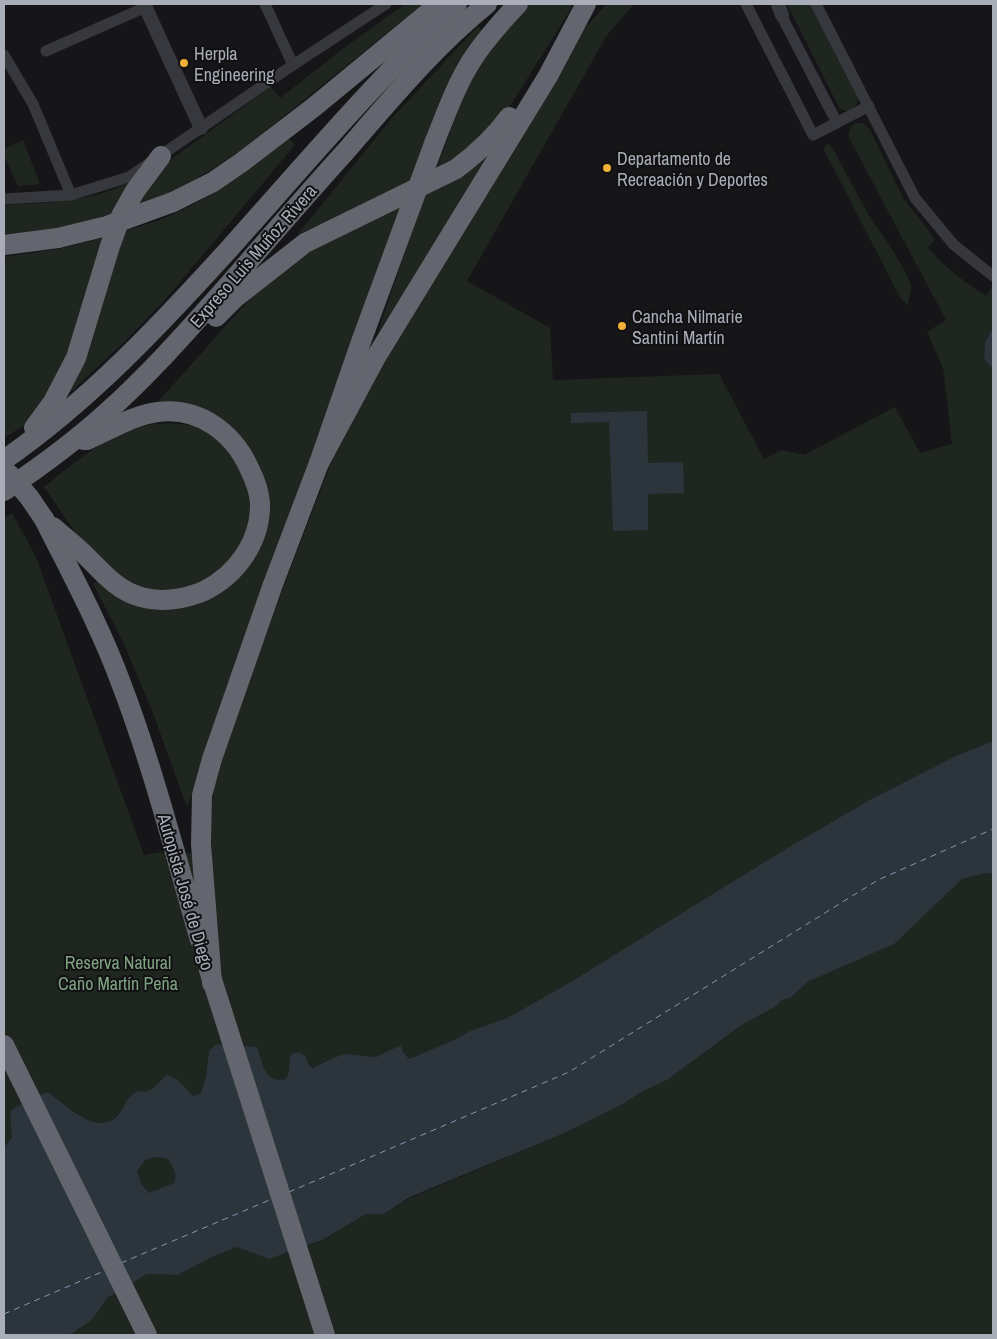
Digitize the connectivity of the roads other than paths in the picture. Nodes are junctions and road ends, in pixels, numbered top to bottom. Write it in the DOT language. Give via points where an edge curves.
graph roads {
  1 [pos="265,4"];
  2 [pos="386,4"];
  3 [pos="440,4"];
  4 [pos="457,4"];
  5 [pos="487,4"];
  6 [pos="518,4"];
  7 [pos="746,4"];
  8 [pos="816,4"];
  9 [pos="145,5"];
  10 [pos="587,5"];
  11 [pos="778,7"];
  12 [pos="46,51"];
  13 [pos="4,55"];
  14 [pos="293,65"];
  15 [pos="869,106"];
  16 [pos="837,123"];
  17 [pos="201,128"];
  18 [pos="161,156"];
  19 [pos="71,195"];
  20 [pos="4,199"];
  21 [pos="4,245"];
  22 [pos="993,276"];
  23 [pos="148,374"];
  24 [pos="76,439"];
  25 [pos="21,448"];
  26 [pos="319,463"];
  27 [pos="5,473"];
  28 [pos="44,519"];
  29 [pos="214,988"];
  30 [pos="4,1045"];
  31 [pos="4,1068"];
  32 [pos="30,1097"];
  33 [pos="147,1335"];
  34 [pos="325,1335"];
  1 -- 14 [label="street"];
  2 -- 14 [label="street"];
  3 -- 21 [label="highway, bridge" via="314,107 213,182 173,202 107,226 58,238"];
  4 -- 25 [label="highway, Expreso Luis Muñoz Rivera" via="380,80 166,318 91,391"];
  5 -- 23 [label="highway, Expreso Luis Muñoz Rivera" via="416,71"];
  6 -- 26 [label="highway, bridge" via="490,35 460,83 435,141"];
  7 -- 16 [label="street" via="813,134"];
  8 -- 15 [label="street"];
  9 -- 12 [label="street"];
  9 -- 17 [label="street"];
  10 -- 23 [label="highway" via="566,27 509,118 476,154 456,169 306,243 235,298 179,353"];
  10 -- 26 [label="highway, bridge" via="548,76 376,356"];
  11 -- 16 [label="street"];
  13 -- 19 [label="street" via="34,104"];
  14 -- 17 [label="street"];
  15 -- 16 [label="street"];
  15 -- 22 [label="street" via="914,198 954,245"];
  17 -- 18 [label="street"];
  18 -- 19 [label="street" via="129,177"];
  18 -- 25 [label="highway" via="121,216 76,358 53,402"];
  19 -- 20 [label="street"];
  23 -- 24 [label="highway, Expreso Luis Muñoz Rivera"];
  24 -- 27 [label="highway, Expreso Luis Muñoz Rivera" via="47,462"];
  24 -- 28 [label="highway" via="87,440 129,420 157,412 186,413 210,422 242,453 256,483 260,504 255,536 238,564 221,581 195,595 168,600 141,597 122,589"];
  25 -- 27 [label="highway, Expreso Luis Muñoz Rivera"];
  26 -- 29 [label="highway" via="272,587 202,795 201,844"];
  27 -- 28 [label="highway, Autopista José de Diego, bridge" via="29,497"];
  28 -- 29 [label="highway, Autopista José de Diego" via="87,603 121,683 149,766"];
  29 -- 34 [label="highway, Autopista José de Diego"];
  30 -- 32 [label="highway"];
  31 -- 32 [label="highway"];
  32 -- 33 [label="highway"];
}
